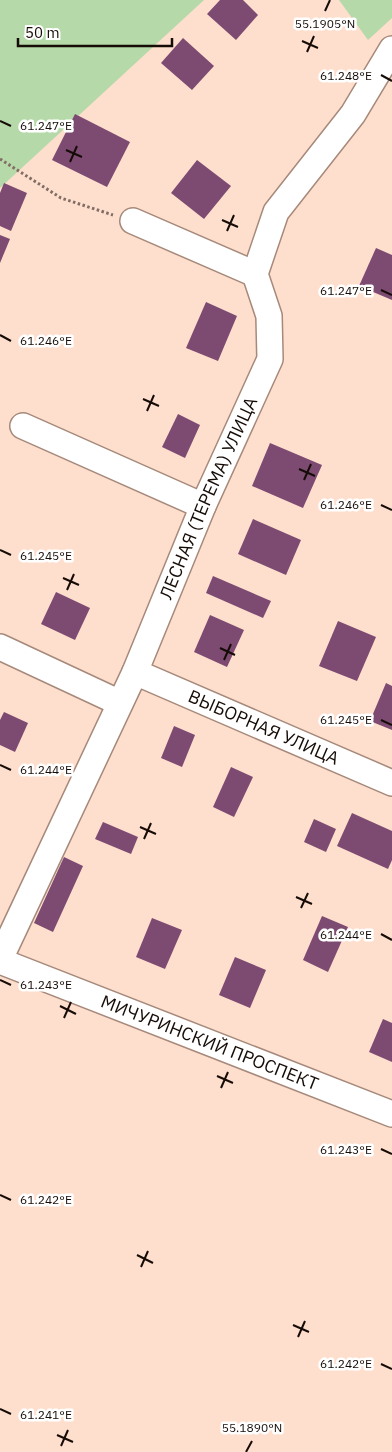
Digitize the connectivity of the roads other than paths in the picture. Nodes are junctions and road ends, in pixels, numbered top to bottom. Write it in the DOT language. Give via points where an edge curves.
graph roads {
  1 [pos="391,54"];
  2 [pos="133,221"];
  3 [pos="255,274"];
  4 [pos="23,426"];
  5 [pos="203,506"];
  6 [pos="0,648"];
  7 [pos="135,672"];
  8 [pos="120,704"];
  9 [pos="392,783"];
  10 [pos="0,960"];
  11 [pos="392,1114"];
  1 -- 3 [label="street" via="352,114 276,212"];
  2 -- 3 [label="street"];
  3 -- 5 [label="street, ЛЕСНАЯ (ТЕРЕМА) УЛИЦА" via="269,316 270,359"];
  4 -- 5 [label="street"];
  5 -- 7 [label="street, ЛЕСНАЯ (ТЕРЕМА) УЛИЦА"];
  6 -- 8 [label="street"];
  7 -- 8 [label="street, ЛЕСНАЯ (ТЕРЕМА) УЛИЦА"];
  7 -- 9 [label="street, ВЫБОРНАЯ УЛИЦА"];
  8 -- 10 [label="street, ЛЕСНАЯ (ТЕРЕМА) УЛИЦА"];
  10 -- 11 [label="street, МИЧУРИНСКИЙ ПРОСПЕКТ"];
}
